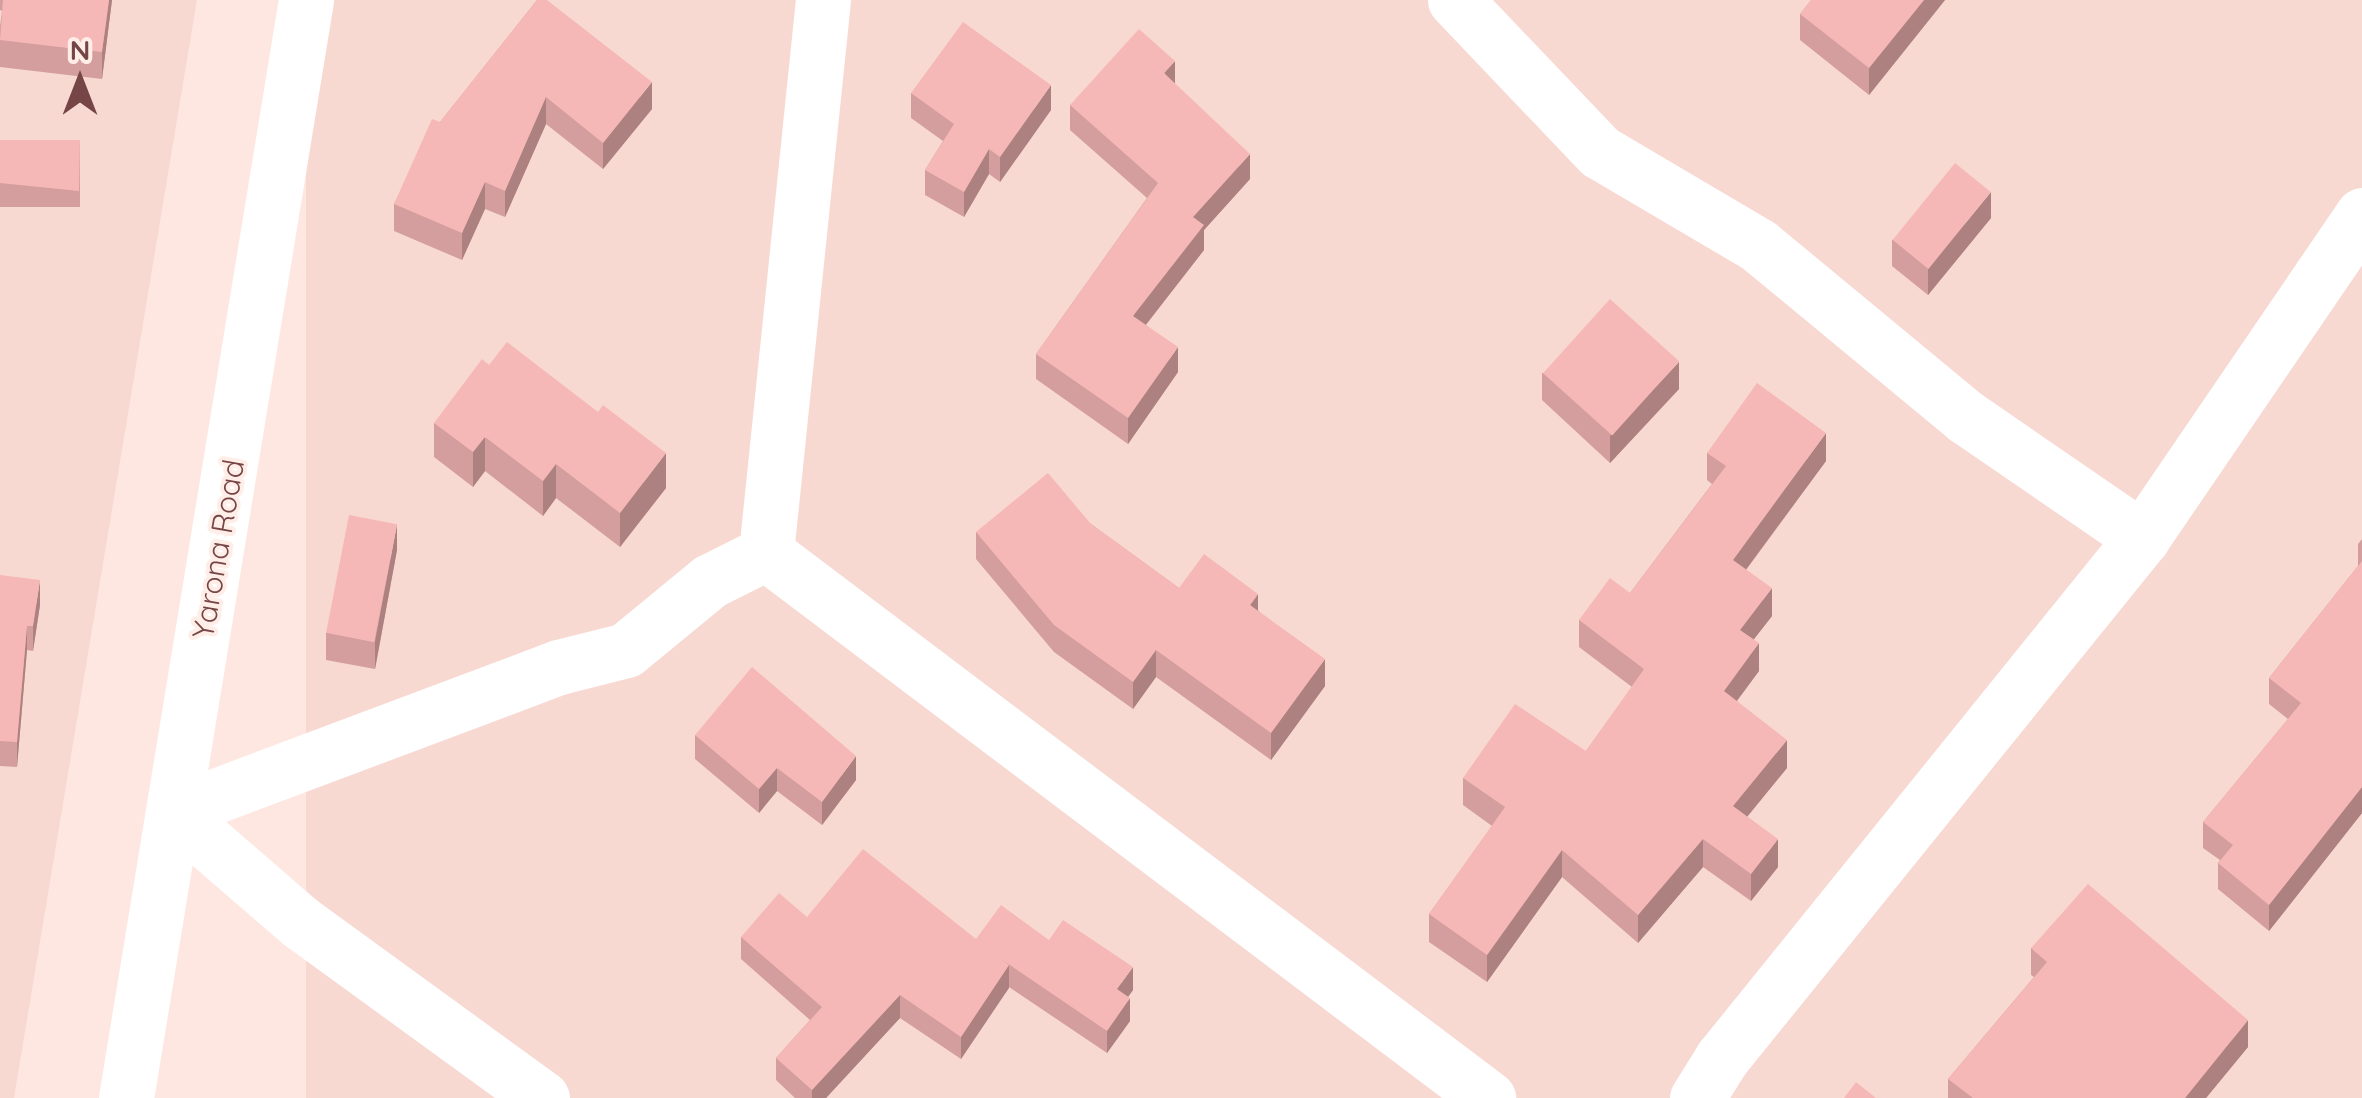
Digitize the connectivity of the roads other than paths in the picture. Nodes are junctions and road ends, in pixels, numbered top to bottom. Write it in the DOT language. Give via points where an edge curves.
graph roads {
  1 [pos="306,0"];
  2 [pos="823,0"];
  3 [pos="1454,0"];
  4 [pos="2362,215"];
  5 [pos="2142,538"];
  6 [pos="766,553"];
  7 [pos="172,812"];
  8 [pos="126,1098"];
  9 [pos="542,1098"];
  10 [pos="1488,1098"];
  11 [pos="1696,1098"];
  1 -- 7 [label="street, Yarona Road"];
  2 -- 6 [label="street"];
  3 -- 5 [label="street" via="1600,152 1758,245 1966,416"];
  4 -- 5 [label="street"];
  5 -- 11 [label="street"];
  6 -- 7 [label="street" via="710,581 626,650 559,667"];
  6 -- 10 [label="street"];
  7 -- 8 [label="street, Yarona Road"];
  7 -- 9 [label="street" via="301,923"];
}
